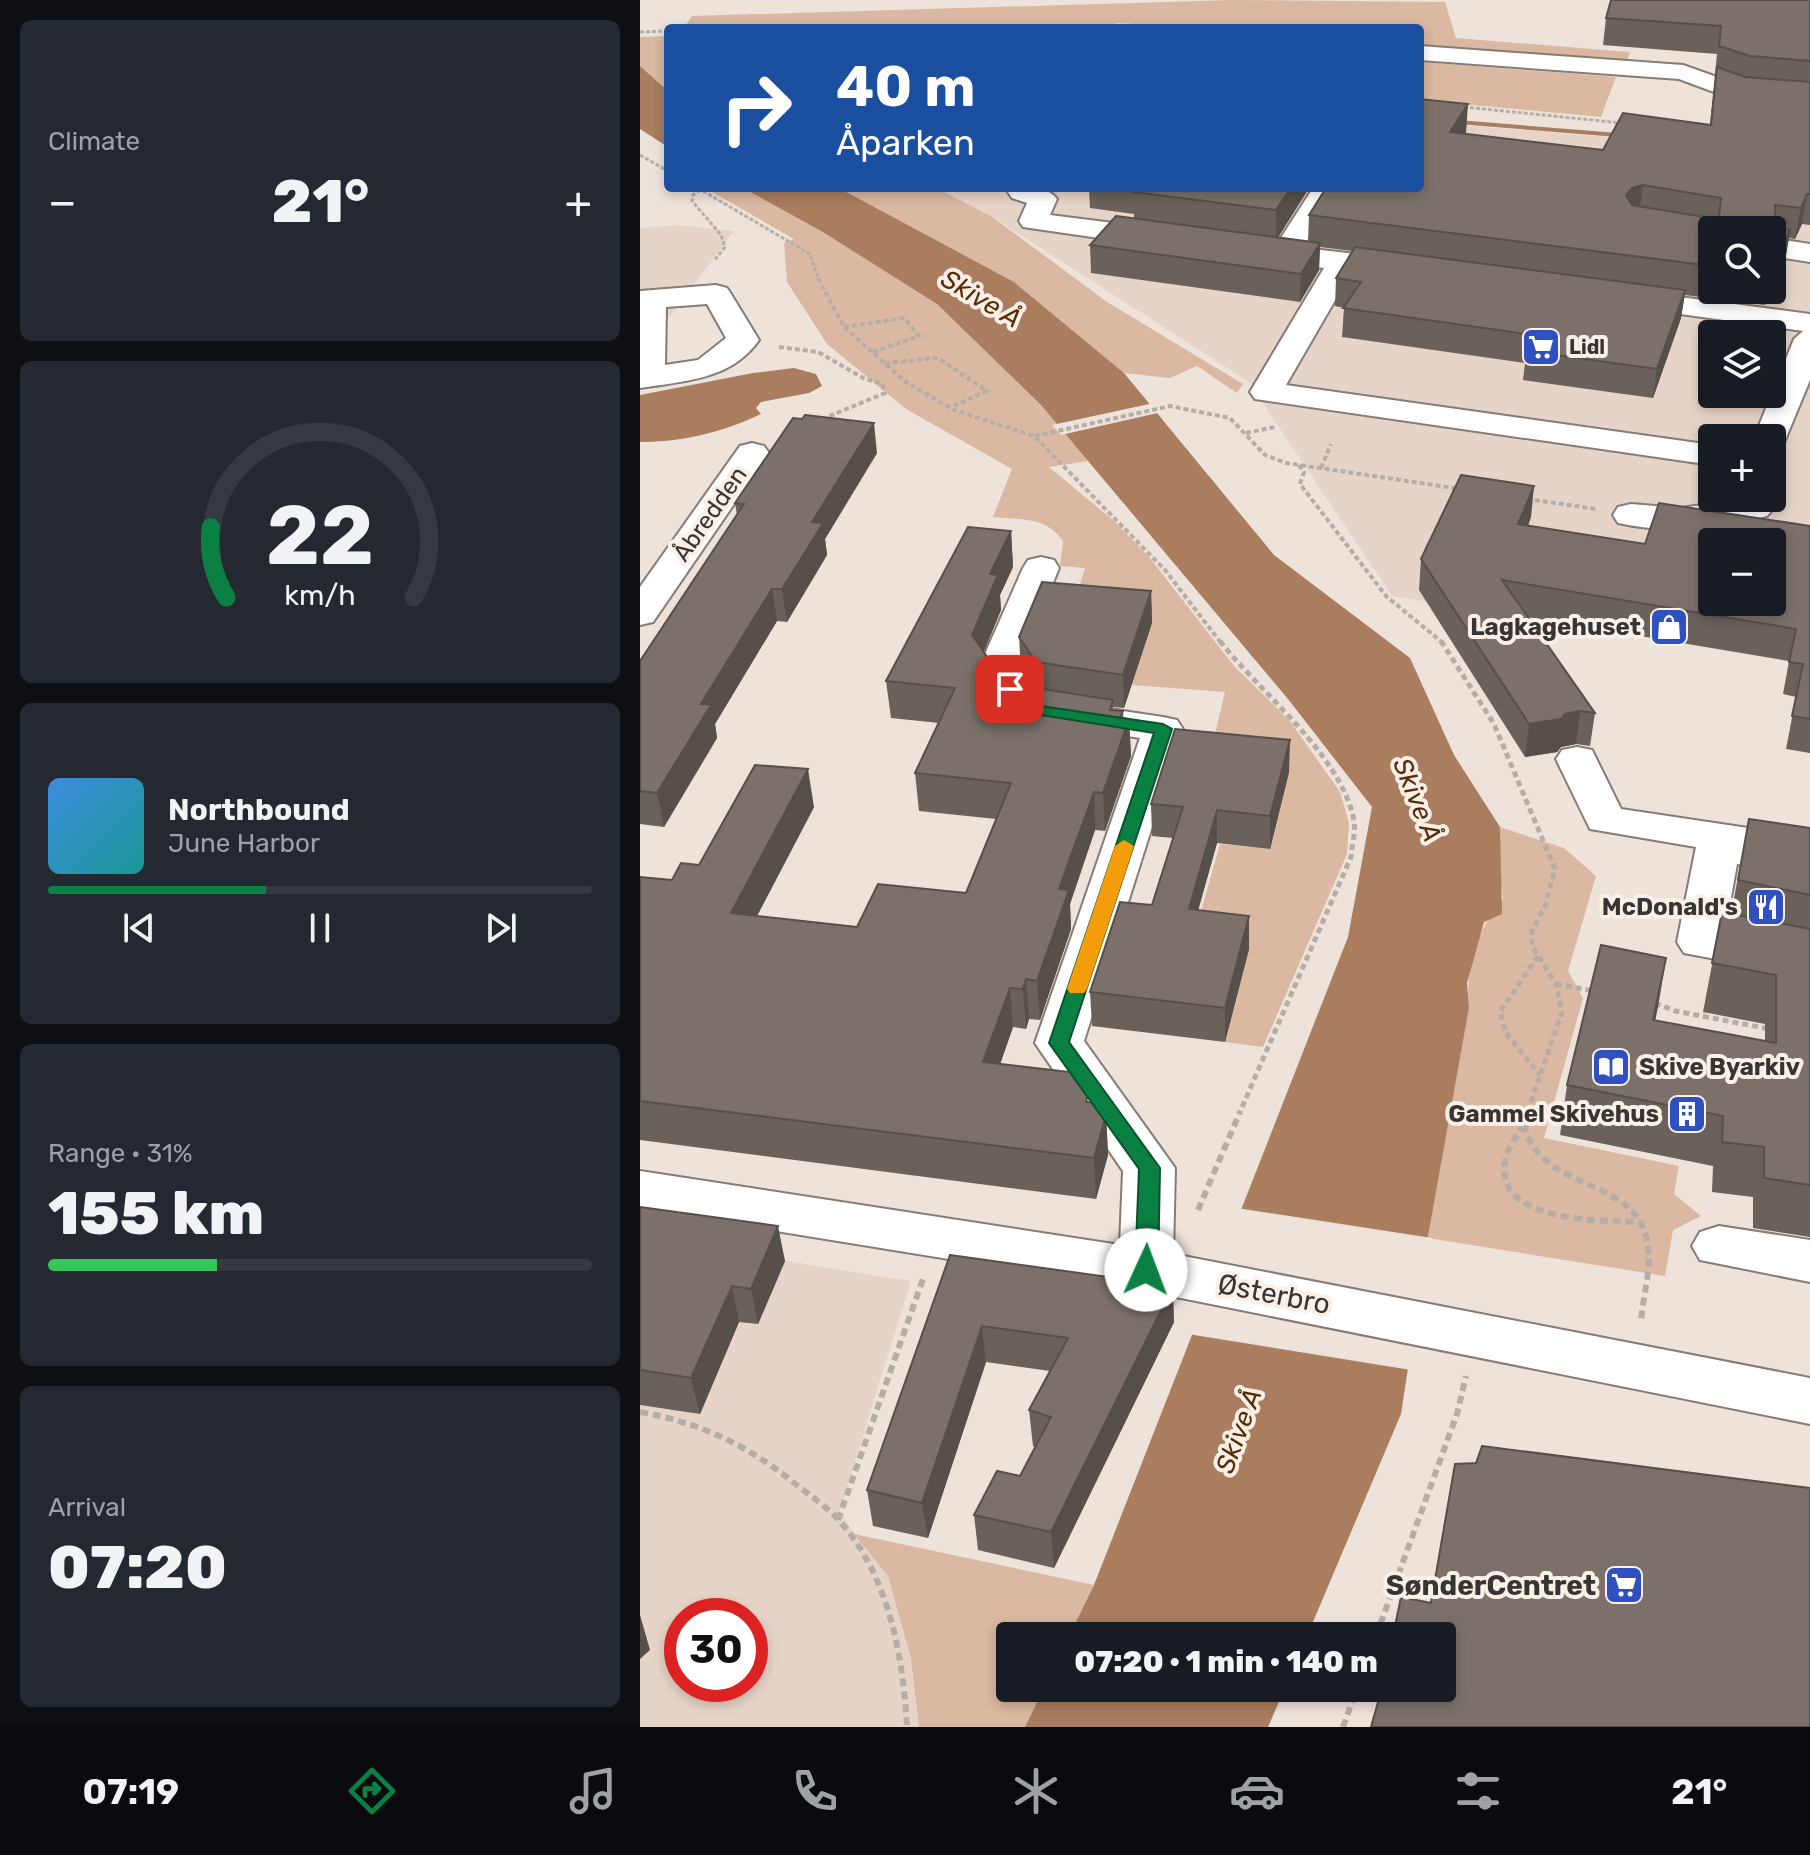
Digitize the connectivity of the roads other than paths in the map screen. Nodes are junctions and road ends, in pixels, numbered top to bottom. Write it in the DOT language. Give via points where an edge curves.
graph roads {
  1 [pos="1424,53"];
  2 [pos="1810,100"];
  3 [pos="1022,192"];
  4 [pos="1324,192"];
  5 [pos="1190,242"];
  6 [pos="1237,248"];
  7 [pos="1786,249"];
  8 [pos="1810,253"];
  9 [pos="1285,254"];
  10 [pos="1343,261"];
  11 [pos="1437,273"];
  12 [pos="1592,294"];
  13 [pos="646,300"];
  14 [pos="1810,323"];
  15 [pos="1810,339"];
  16 [pos="644,377"];
  17 [pos="1777,424"];
  18 [pos="752,453"];
  19 [pos="1698,453"];
  20 [pos="1761,512"];
  21 [pos="1631,515"];
  22 [pos="1041,568"];
  23 [pos="640,614"];
  24 [pos="1577,759"];
  25 [pos="1810,852"];
  26 [pos="1810,862"];
  27 [pos="1810,962"];
  28 [pos="640,1190"];
  29 [pos="1719,1246"];
  30 [pos="1810,1261"];
  31 [pos="1146,1270"];
  32 [pos="1810,1401"];
  1 -- 2 [label="street" via="1683,72 1741,94"];
  3 -- 5 [label="street" via="1043,199 1033,221"];
  4 -- 9 [label="street"];
  6 -- 9 [label="street"];
  7 -- 8 [label="street"];
  9 -- 10 [label="street"];
  10 -- 11 [label="street"];
  10 -- 19 [label="street" via="1266,392"];
  12 -- 14 [label="street"];
  13 -- 16 [label="street"];
  13 -- 16 [label="street" via="716,294 743,340 707,368"];
  15 -- 17 [label="street"];
  18 -- 23 [label="street, Åbredden"];
  20 -- 21 [label="street" via="1680,519"];
  22 -- 31 [label="street" via="998,670 1022,708 1163,729 1059,1043 1149,1168"];
  24 -- 25 [label="street" via="1605,820"];
  26 -- 27 [label="street" via="1718,847 1700,942"];
  28 -- 31 [label="street, Østerbro"];
  29 -- 30 [label="street"];
  31 -- 32 [label="street, Østerbro"];
}
